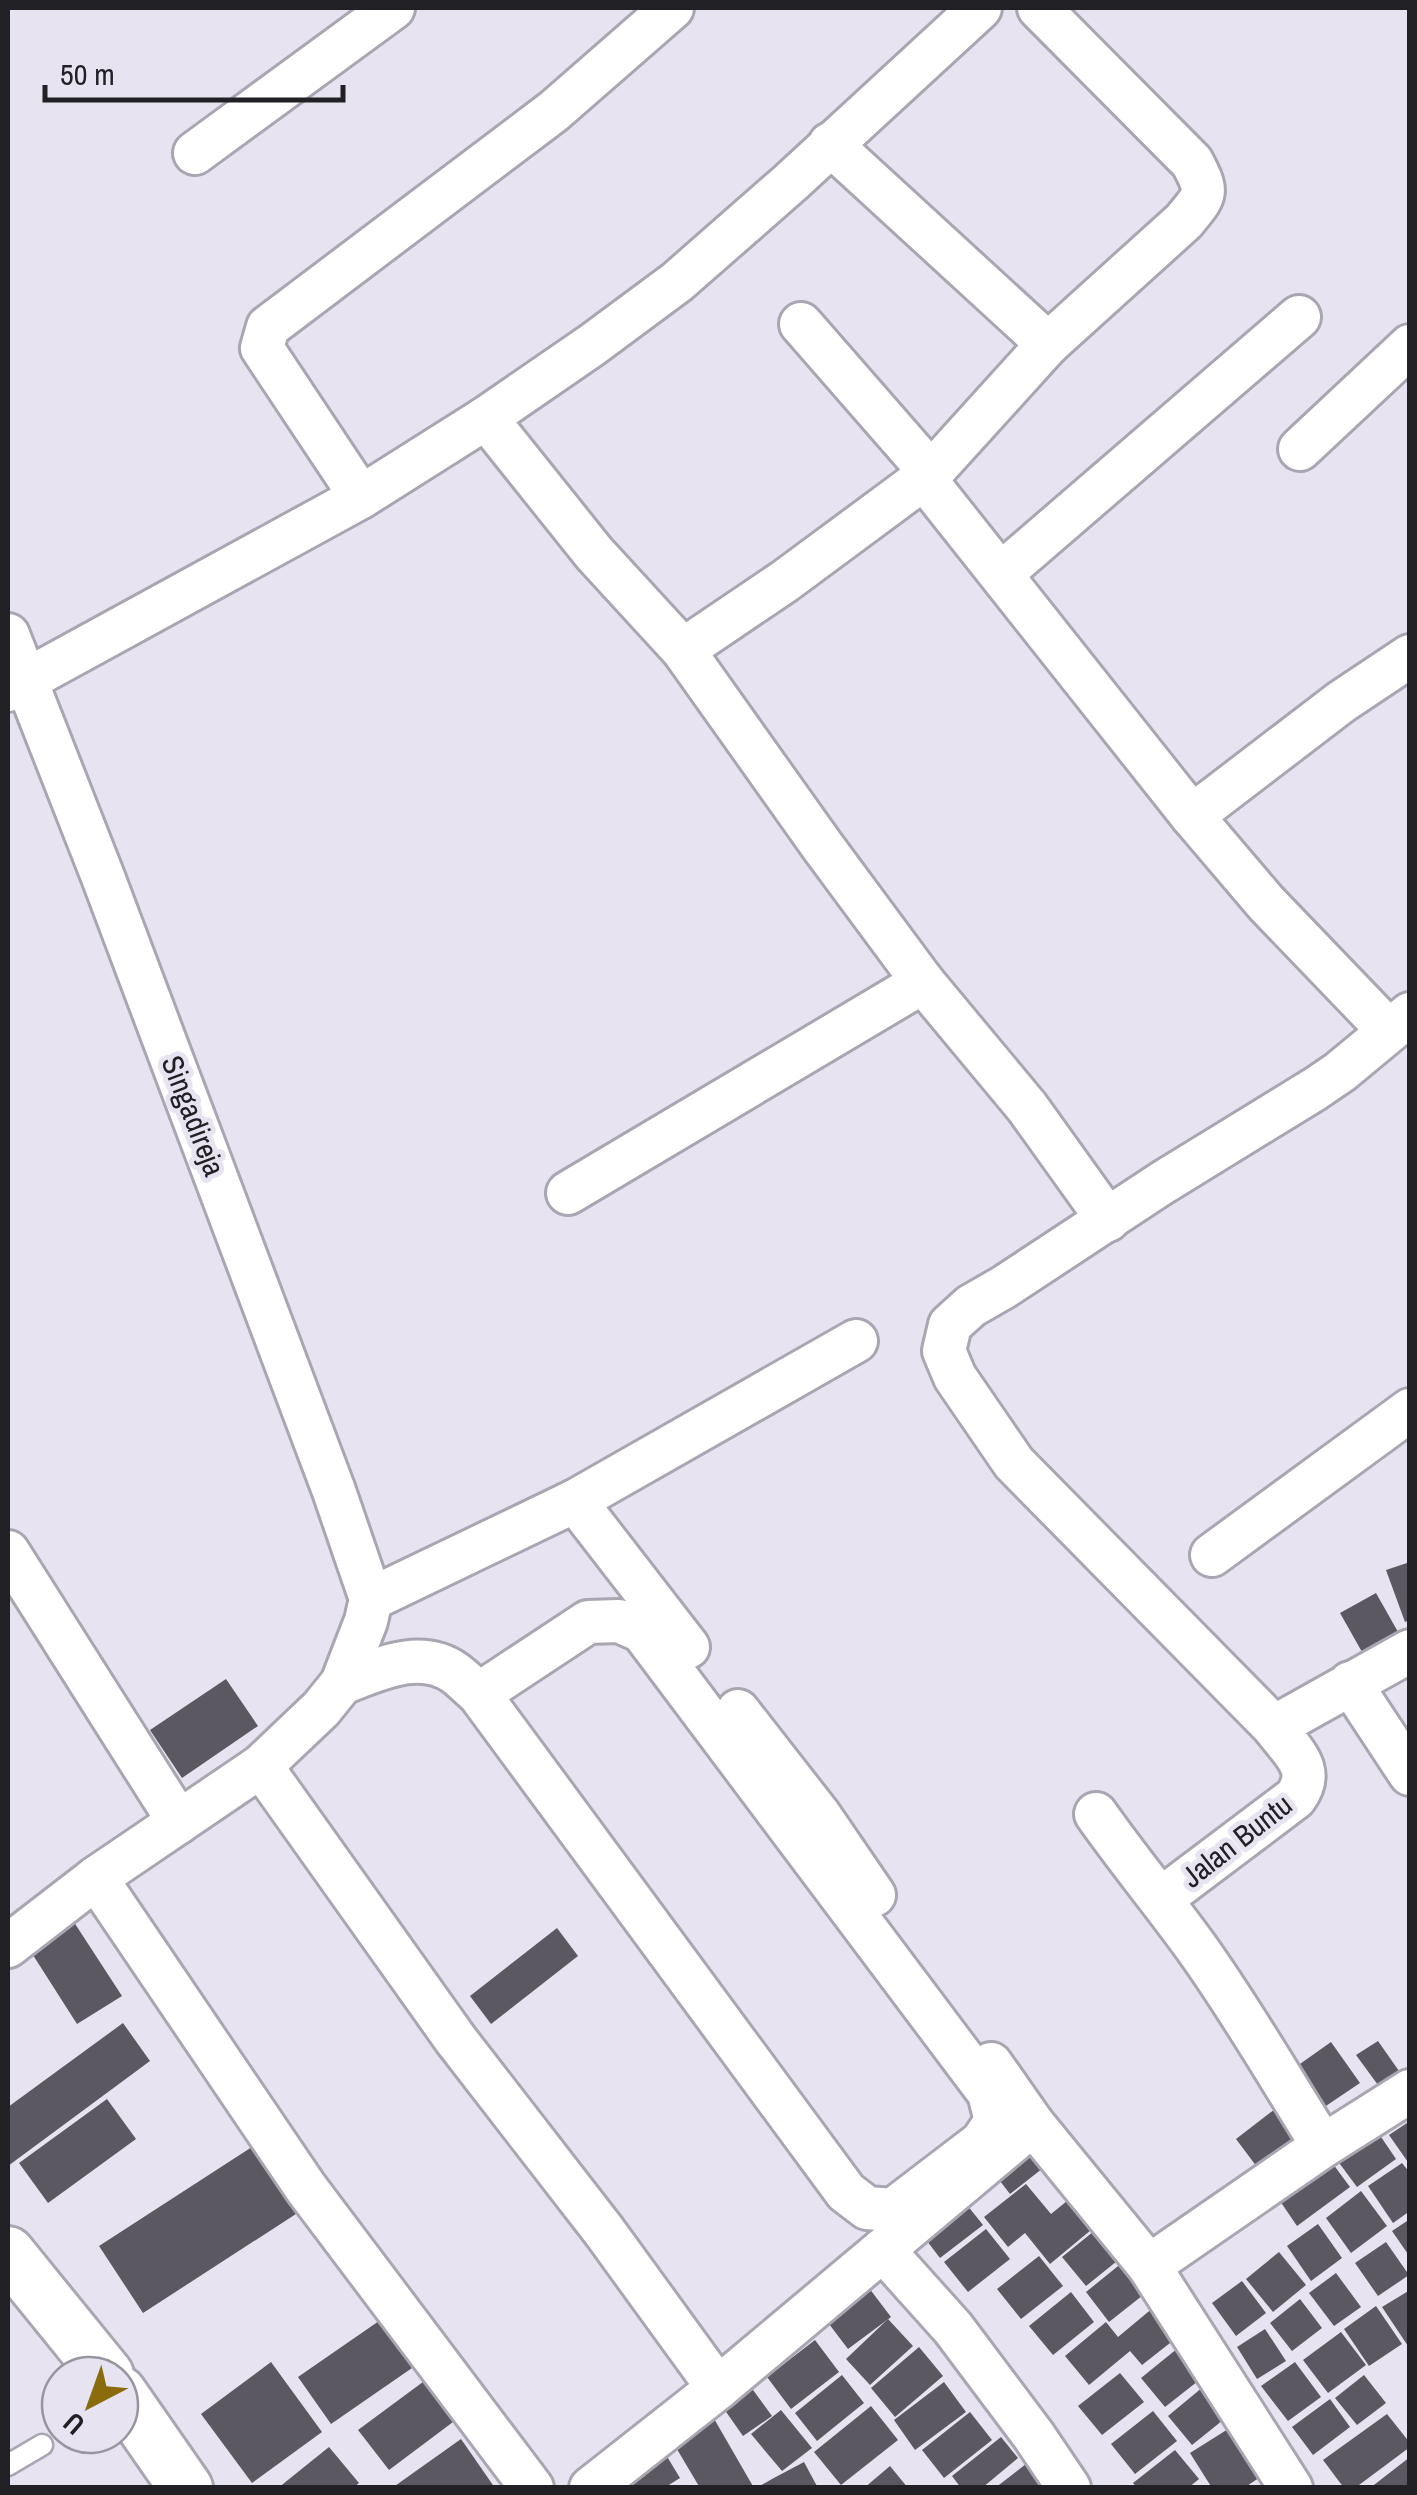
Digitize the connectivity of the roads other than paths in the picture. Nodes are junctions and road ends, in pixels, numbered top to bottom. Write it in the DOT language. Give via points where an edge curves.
graph roads {
  1 [pos="393,8"];
  2 [pos="672,8"];
  3 [pos="980,8"];
  4 [pos="1038,8"];
  5 [pos="830,144"];
  6 [pos="195,153"];
  7 [pos="1299,316"];
  8 [pos="801,324"];
  9 [pos="1048,344"];
  10 [pos="1410,346"];
  11 [pos="486,418"];
  12 [pos="1300,449"];
  13 [pos="931,472"];
  14 [pos="360,497"];
  15 [pos="1002,573"];
  16 [pos="8,635"];
  17 [pos="683,650"];
  18 [pos="1410,656"];
  19 [pos="16,684"];
  20 [pos="1192,816"];
  21 [pos="923,982"];
  22 [pos="1399,1022"];
  23 [pos="568,1192"];
  24 [pos="1108,1220"];
  25 [pos="856,1340"];
  26 [pos="1410,1410"];
  27 [pos="575,1501"];
  28 [pos="8,1552"];
  29 [pos="1212,1554"];
  30 [pos="371,1599"];
  31 [pos="1410,1651"];
  32 [pos="342,1683"];
  33 [pos="1350,1683"];
  34 [pos="479,1694"];
  35 [pos="1274,1727"];
  36 [pos="262,1766"];
  37 [pos="1410,1774"];
  38 [pos="1096,1814"];
  39 [pos="179,1822"];
  40 [pos="96,1878"];
  41 [pos="1161,1899"];
  42 [pos="8,1946"];
  43 [pos="1410,2091"];
  44 [pos="1033,2124"];
  45 [pos="1323,2146"];
  46 [pos="883,2250"];
  47 [pos="8,2253"];
  48 [pos="1149,2266"];
  49 [pos="91,2355"];
  50 [pos="718,2388"];
  51 [pos="140,2422"];
  52 [pos="40,2446"];
  53 [pos="8,2466"];
  54 [pos="186,2488"];
  55 [pos="532,2488"];
  56 [pos="591,2488"];
  57 [pos="1069,2488"];
  58 [pos="1290,2488"];
  1 -- 6 [label="street"];
  2 -- 14 [label="street" via="554,110 268,327 262,348"];
  3 -- 5 [label="street"];
  4 -- 9 [label="street" via="1192,162 1204,184 1202,199 1184,221"];
  5 -- 9 [label="street"];
  5 -- 11 [label="street" via="677,282"];
  7 -- 15 [label="street"];
  8 -- 13 [label="street"];
  9 -- 13 [label="street"];
  10 -- 12 [label="street"];
  11 -- 14 [label="street"];
  11 -- 17 [label="street" via="594,553"];
  13 -- 15 [label="street" via="931,486"];
  13 -- 17 [label="street"];
  14 -- 19 [label="street"];
  15 -- 20 [label="street"];
  16 -- 19 [label="street, Singadireja"];
  17 -- 21 [label="street"];
  18 -- 20 [label="street"];
  19 -- 30 [label="street, Singadireja" via="134,960"];
  20 -- 22 [label="street" via="1266,903"];
  21 -- 23 [label="street"];
  21 -- 24 [label="street"];
  22 -- 24 [label="street" via="1340,1072"];
  24 -- 35 [label="street" via="971,1306 950,1325 944,1351 1014,1463"];
  25 -- 27 [label="street"];
  26 -- 29 [label="street"];
  27 -- 30 [label="street"];
  27 -- 44 [label="street" via="820,1816"];
  28 -- 39 [label="street"];
  30 -- 32 [label="street"];
  31 -- 33 [label="street"];
  32 -- 34 [label="street" via="392,1664 424,1661 452,1670"];
  32 -- 36 [label="street"];
  33 -- 35 [label="street"];
  33 -- 37 [label="street"];
  34 -- 34 [label="street" via="846,2192 867,2208 893,2210 982,2142 996,2121 989,2094 642,1631 619,1620 588,1622"];
  35 -- 41 [label="street, Jalan Buntu" via="1304,1768 1304,1786"];
  36 -- 39 [label="street"];
  36 -- 50 [label="street" via="456,2040"];
  38 -- 41 [label="street"];
  39 -- 40 [label="street"];
  40 -- 42 [label="street"];
  40 -- 55 [label="street" via="306,2188"];
  41 -- 45 [label="street"];
  43 -- 45 [label="street"];
  44 -- 46 [label="street"];
  44 -- 48 [label="street"];
  45 -- 48 [label="street"];
  46 -- 50 [label="street"];
  46 -- 57 [label="street" via="953,2328"];
  47 -- 49 [label="street"];
  48 -- 58 [label="street"];
  50 -- 56 [label="street"];
  51 -- 54 [label="street"];
  52 -- 53 [label="lane"];
}
